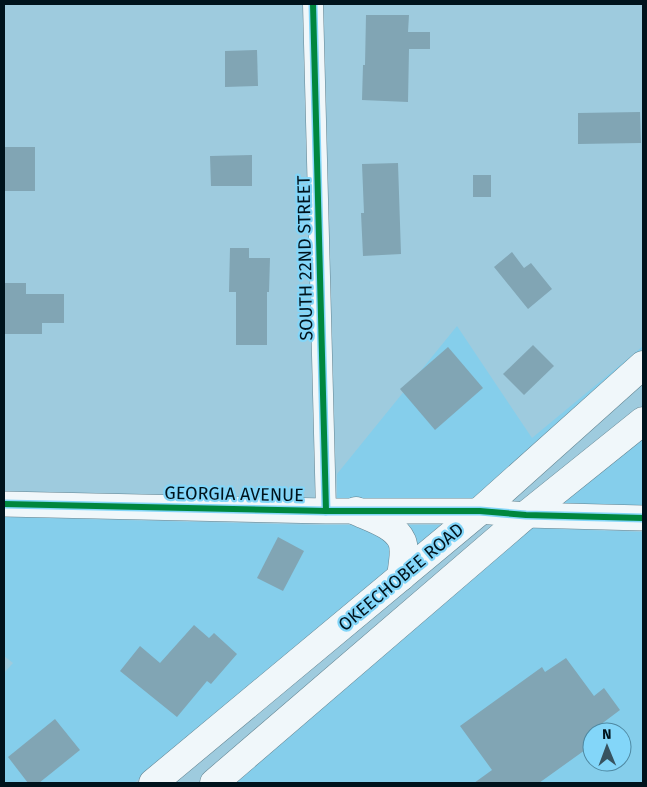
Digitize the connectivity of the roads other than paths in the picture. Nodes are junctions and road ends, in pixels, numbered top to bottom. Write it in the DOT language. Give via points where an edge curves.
graph roads {
  1 [pos="313,4"];
  2 [pos="643,365"];
  3 [pos="643,421"];
  4 [pos="4,504"];
  5 [pos="326,511"];
  6 [pos="356,511"];
  7 [pos="480,511"];
  8 [pos="526,515"];
  9 [pos="643,518"];
  10 [pos="401,577"];
  11 [pos="153,783"];
  12 [pos="214,783"];
  1 -- 5 [label="street, SOUTH 22ND STREET"];
  2 -- 7 [label="main road, OKEECHOBEE ROAD"];
  3 -- 8 [label="main road, OKEECHOBEE ROAD"];
  4 -- 5 [label="street, GEORGIA AVENUE"];
  5 -- 6 [label="street, GEORGIA AVENUE"];
  6 -- 7 [label="street, GEORGIA AVENUE"];
  6 -- 10 [label="main road" via="392,528 402,542 404,560"];
  7 -- 8 [label="street, GEORGIA AVENUE"];
  7 -- 10 [label="main road, OKEECHOBEE ROAD"];
  8 -- 9 [label="street, GEORGIA AVENUE"];
  8 -- 12 [label="main road, OKEECHOBEE ROAD"];
  10 -- 11 [label="main road, OKEECHOBEE ROAD"];
}
